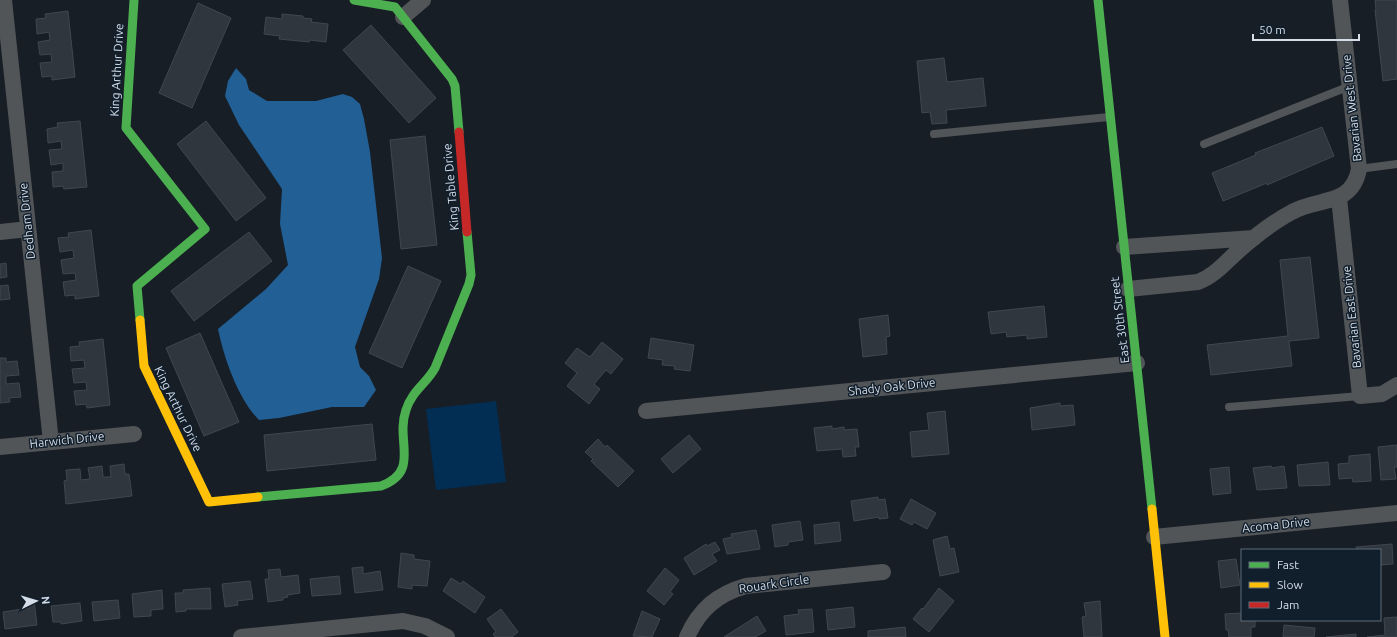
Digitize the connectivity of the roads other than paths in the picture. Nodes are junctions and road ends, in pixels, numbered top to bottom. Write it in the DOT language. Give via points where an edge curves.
graph roads {
  1 [pos="4,0"];
  2 [pos="134,0"];
  3 [pos="354,0"];
  4 [pos="423,0"];
  5 [pos="1098,0"];
  6 [pos="1340,0"];
  7 [pos="403,17"];
  8 [pos="1350,86"];
  9 [pos="1110,117"];
  10 [pos="934,134"];
  11 [pos="1204,144"];
  12 [pos="1397,164"];
  13 [pos="1359,169"];
  14 [pos="1339,198"];
  15 [pos="28,229"];
  16 [pos="0,232"];
  17 [pos="1254,238"];
  18 [pos="1124,247"];
  19 [pos="1128,289"];
  20 [pos="1137,363"];
  21 [pos="1397,385"];
  22 [pos="1360,396"];
  23 [pos="1229,407"];
  24 [pos="405,411"];
  25 [pos="646,411"];
  26 [pos="134,434"];
  27 [pos="51,442"];
  28 [pos="0,447"];
  29 [pos="1397,512"];
  30 [pos="1154,536"];
  31 [pos="883,572"];
  32 [pos="260,636"];
  33 [pos="241,637"];
  34 [pos="447,637"];
  35 [pos="687,637"];
  36 [pos="1165,637"];
  1 -- 15 [label="street, Dedham Drive"];
  2 -- 24 [label="street, King Arthur Drive" via="126,128 205,229 136,286 144,366 208,502 386,485 398,477 405,465 402,430"];
  3 -- 7 [label="street, King Table Drive" via="395,7"];
  4 -- 7 [label="street"];
  5 -- 9 [label="street, East 30th Street"];
  6 -- 8 [label="street, Bavarian West Drive"];
  7 -- 24 [label="street, King Table Drive" via="455,86 470,275 467,295 434,370 413,393"];
  8 -- 11 [label="lane"];
  8 -- 13 [label="street, Bavarian West Drive"];
  9 -- 10 [label="lane"];
  9 -- 18 [label="street, East 30th Street"];
  12 -- 13 [label="lane"];
  13 -- 14 [label="street, Bavarian West Drive" via="1353,186"];
  14 -- 17 [label="street" via="1305,205 1275,221"];
  14 -- 22 [label="street, Bavarian East Drive"];
  15 -- 16 [label="street"];
  15 -- 27 [label="street, Dedham Drive"];
  17 -- 18 [label="street"];
  17 -- 19 [label="street" via="1216,271 1198,282"];
  18 -- 19 [label="street, East 30th Street"];
  19 -- 20 [label="street, East 30th Street"];
  20 -- 25 [label="street, Shady Oak Drive"];
  20 -- 30 [label="street, East 30th Street"];
  21 -- 22 [label="street" via="1382,394"];
  22 -- 23 [label="lane"];
  26 -- 27 [label="street, Harwich Drive"];
  27 -- 28 [label="street, Harwich Drive"];
  29 -- 30 [label="street, Acoma Drive"];
  30 -- 36 [label="street, East 30th Street"];
  31 -- 35 [label="street, Rouark Circle" via="752,585 733,590 715,599 705,608"];
  32 -- 33 [label="street"];
  32 -- 34 [label="street" via="403,621 425,626"];
}
